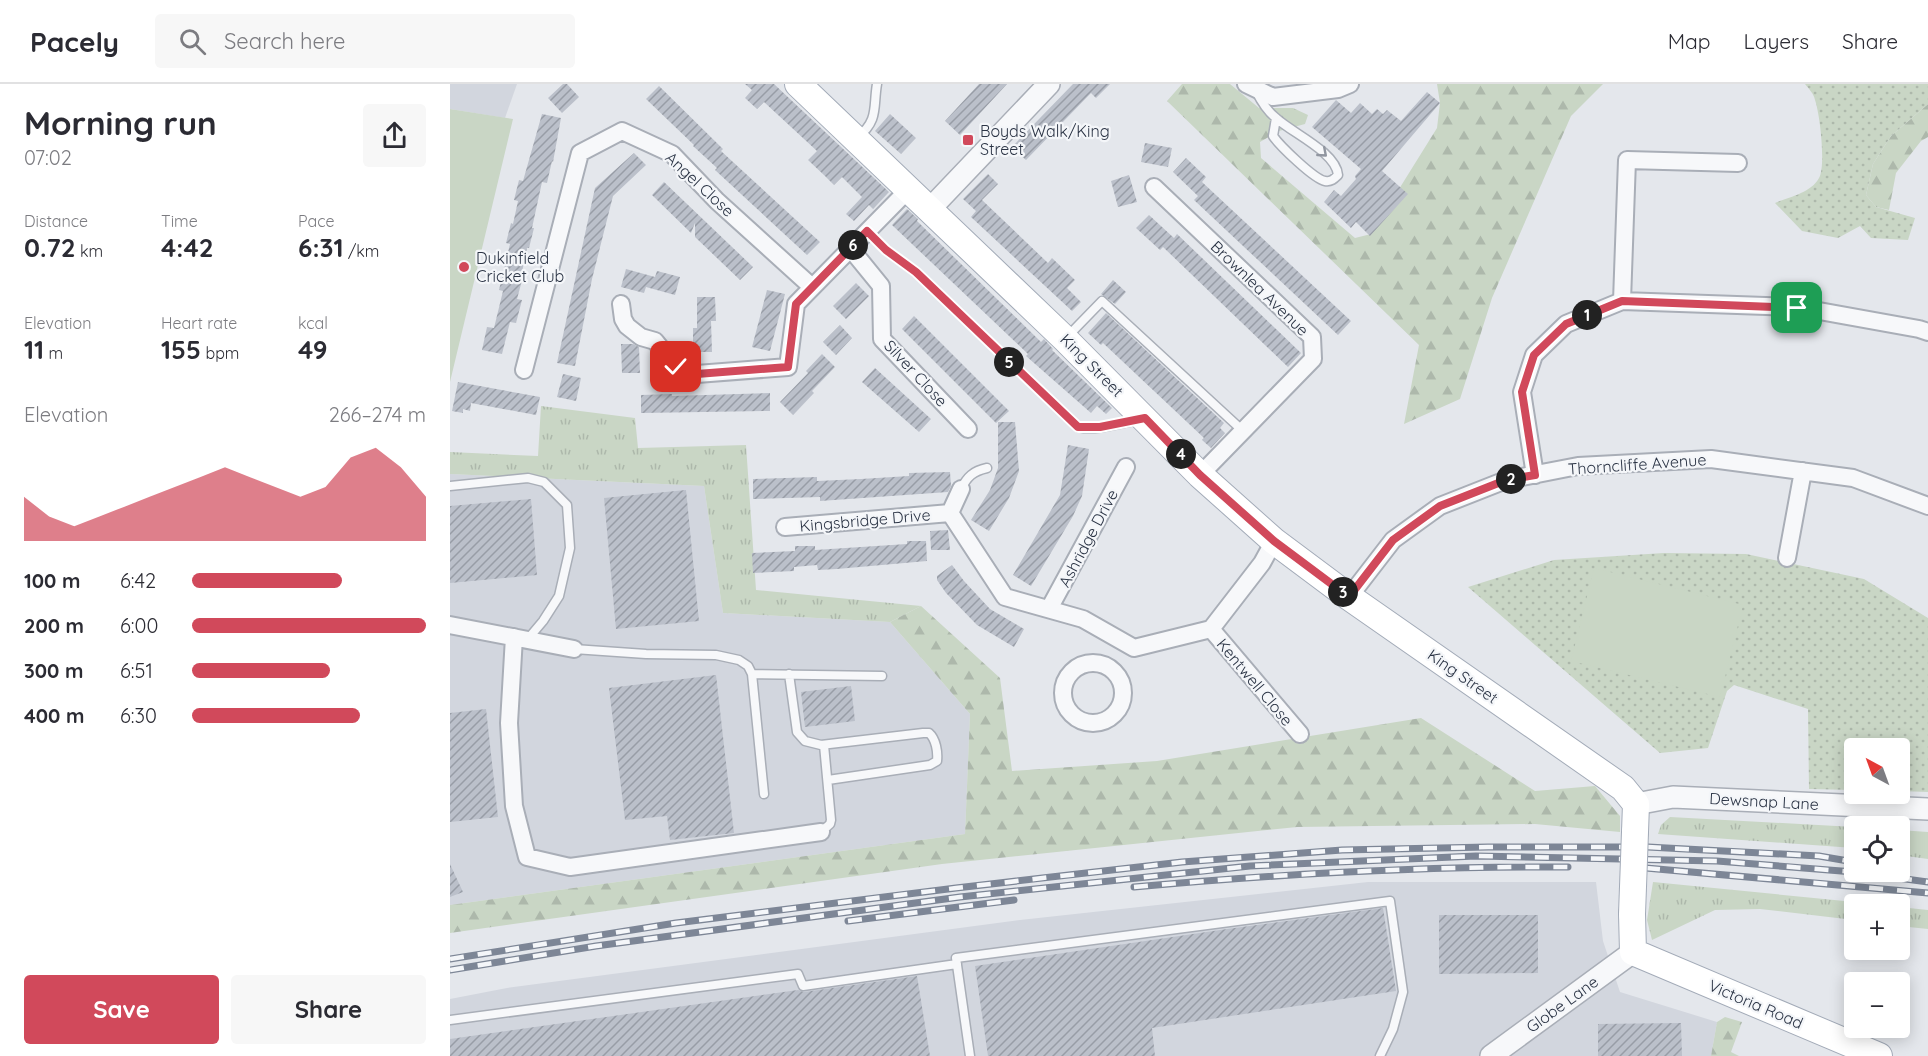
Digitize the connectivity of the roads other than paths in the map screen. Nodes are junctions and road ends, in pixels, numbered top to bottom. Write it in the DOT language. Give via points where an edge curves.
graph roads {
  1 [pos="798,84"];
  2 [pos="876,84"];
  3 [pos="1050,84"];
  4 [pos="1350,84"];
  5 [pos="1250,86"];
  6 [pos="1276,118"];
  7 [pos="856,139"];
  8 [pos="1738,163"];
  9 [pos="1154,187"];
  10 [pos="908,190"];
  11 [pos="929,210"];
  12 [pos="867,231"];
  13 [pos="850,248"];
  14 [pos="812,287"];
  15 [pos="1622,301"];
  16 [pos="621,304"];
  17 [pos="1928,332"];
  18 [pos="1065,339"];
  19 [pos="524,369"];
  20 [pos="1145,418"];
  21 [pos="968,429"];
  22 [pos="1243,431"];
  23 [pos="1126,467"];
  24 [pos="987,468"];
  25 [pos="1803,471"];
  26 [pos="1200,475"];
  27 [pos="1535,475"];
  28 [pos="450,486"];
  29 [pos="961,489"];
  30 [pos="1928,506"];
  31 [pos="950,513"];
  32 [pos="785,526"];
  33 [pos="1274,541"];
  34 [pos="1787,558"];
  35 [pos="1349,597"];
  36 [pos="1049,609"];
  37 [pos="450,625"];
  38 [pos="1210,629"];
  39 [pos="520,639"];
  40 [pos="1122,641"];
  41 [pos="573,649"];
  42 [pos="1103,665"];
  43 [pos="752,674"];
  44 [pos="789,674"];
  45 [pos="882,676"];
  46 [pos="1300,734"];
  47 [pos="824,745"];
  48 [pos="828,780"];
  49 [pos="764,794"];
  50 [pos="1636,804"];
  51 [pos="1928,809"];
  52 [pos="821,832"];
  53 [pos="1633,952"];
  54 [pos="957,964"];
  55 [pos="450,1020"];
  56 [pos="970,1056"];
  57 [pos="1380,1056"];
  58 [pos="1491,1056"];
  59 [pos="1879,1056"];
  1 -- 7 [label="main road, King Street"];
  2 -- 7 [label="lane" via="873,120"];
  3 -- 11 [label="street"];
  4 -- 5 [label="street" via="1273,98"];
  5 -- 6 [label="lane"];
  6 -- 6 [label="lane, one-way" via="1328,158 1337,167 1338,175 1327,182 1280,146 1273,136"];
  7 -- 10 [label="main road, King Street"];
  8 -- 15 [label="street" via="1627,160"];
  9 -- 22 [label="street, Brownlea Avenue" via="1312,338 1313,359"];
  10 -- 11 [label="main road, King Street"];
  10 -- 12 [label="street"];
  11 -- 18 [label="main road, King Street"];
  12 -- 13 [label="street"];
  12 -- 20 [label="lane" via="916,272 1078,427"];
  13 -- 14 [label="street"];
  13 -- 21 [label="street, Silver Close" via="880,286 882,339"];
  14 -- 16 [label="street" via="796,304 788,367 749,371 697,374 676,367 656,341 641,337 627,326"];
  14 -- 19 [label="street, Angel Close" via="717,201 672,154 622,131 580,153"];
  15 -- 17 [label="street" via="1797,308"];
  15 -- 27 [label="street" via="1566,324 1534,355 1522,392"];
  18 -- 20 [label="main road, King Street"];
  18 -- 22 [label="lane" via="1102,301"];
  20 -- 26 [label="main road, King Street"];
  22 -- 26 [label="street, Brownlea Avenue"];
  23 -- 36 [label="street, Ashridge Drive"];
  24 -- 29 [label="lane" via="971,475"];
  25 -- 27 [label="street, Thorncliffe Avenue" via="1711,459 1578,466"];
  25 -- 30 [label="street, Thorncliffe Avenue" via="1853,478"];
  25 -- 34 [label="street"];
  26 -- 33 [label="main road, King Street"];
  27 -- 35 [label="street, Thorncliffe Avenue" via="1506,480 1440,506 1393,540"];
  28 -- 39 [label="lane" via="528,478 544,482 567,505 570,548 559,596 543,621"];
  29 -- 31 [label="street"];
  31 -- 32 [label="street, Kingsbridge Drive"];
  31 -- 36 [label="street, Kingsbridge Drive" via="1005,597"];
  33 -- 35 [label="main road, King Street"];
  33 -- 38 [label="street" via="1262,563"];
  35 -- 50 [label="main road, King Street" via="1623,788"];
  36 -- 40 [label="street, Kingsbridge Drive" via="1083,619"];
  37 -- 39 [label="street"];
  38 -- 40 [label="street, Kingsbridge Drive" via="1134,648"];
  38 -- 46 [label="street, Kentwell Close"];
  39 -- 41 [label="street"];
  39 -- 52 [label="street" via="509,723 514,806 527,857 570,867"];
  40 -- 42 [label="street"];
  41 -- 43 [label="lane" via="716,655 739,660"];
  43 -- 44 [label="lane"];
  43 -- 49 [label="lane"];
  44 -- 45 [label="lane"];
  44 -- 47 [label="lane" via="797,732 805,741"];
  47 -- 48 [label="lane"];
  47 -- 48 [label="lane" via="929,734 935,741 938,758 930,765"];
  48 -- 52 [label="lane" via="831,820"];
  50 -- 51 [label="street, Dewsnap Lane" via="1673,797"];
  50 -- 53 [label="main road, bridge"];
  53 -- 58 [label="street, Globe Lane"];
  53 -- 59 [label="main road, Victoria Road"];
  54 -- 55 [label="lane" via="803,986 798,974"];
  54 -- 56 [label="lane"];
  54 -- 57 [label="lane" via="956,957 1390,901 1403,992 1393,1029"];
}
